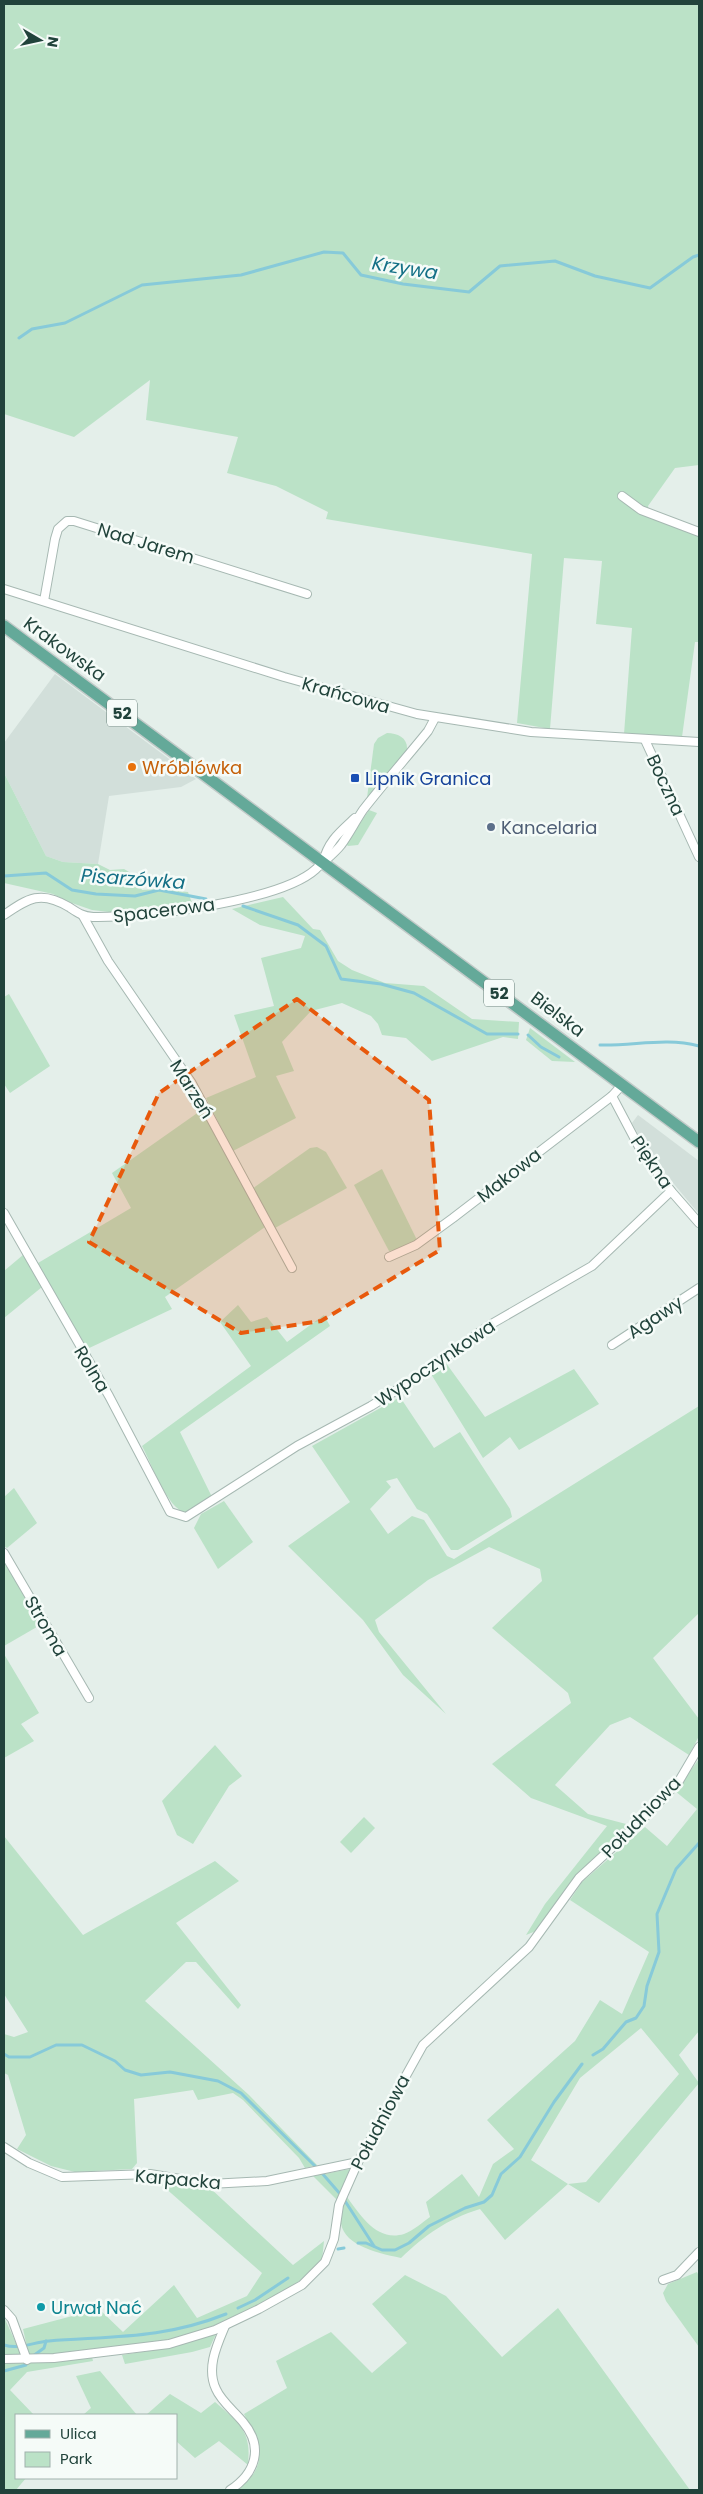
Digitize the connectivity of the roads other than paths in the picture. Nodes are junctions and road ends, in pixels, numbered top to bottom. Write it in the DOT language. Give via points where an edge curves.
graph roads {
  1 [pos="622,496"];
  2 [pos="699,532"];
  3 [pos="4,589"];
  4 [pos="307,594"];
  5 [pos="44,601"];
  6 [pos="4,626"];
  7 [pos="434,718"];
  8 [pos="645,740"];
  9 [pos="699,742"];
  10 [pos="699,857"];
  11 [pos="323,862"];
  12 [pos="4,915"];
  13 [pos="82,916"];
  14 [pos="622,1085"];
  15 [pos="612,1096"];
  16 [pos="699,1142"];
  17 [pos="671,1192"];
  18 [pos="4,1213"];
  19 [pos="699,1223"];
  20 [pos="389,1257"];
  21 [pos="292,1268"];
  22 [pos="699,1288"];
  23 [pos="612,1346"];
  24 [pos="186,1517"];
  25 [pos="4,1553"];
  26 [pos="89,1698"];
  27 [pos="699,1747"];
  28 [pos="4,2147"];
  29 [pos="358,2162"];
  30 [pos="699,2252"];
  31 [pos="663,2280"];
  32 [pos="4,2310"];
  33 [pos="225,2326"];
  34 [pos="4,2359"];
  35 [pos="27,2360"];
  36 [pos="230,2490"];
  1 -- 2 [label="street" via="640,510"];
  3 -- 5 [label="street, Krańcowa"];
  4 -- 5 [label="street, Nad Jarem" via="74,520 67,521 58,529"];
  5 -- 7 [label="street, Krańcowa" via="284,677"];
  6 -- 11 [label="main road, Krakowska / 52"];
  7 -- 8 [label="street, Krańcowa" via="531,732"];
  7 -- 11 [label="street, Spacerowa" via="428,731 363,811 341,845"];
  8 -- 9 [label="street, Krańcowa"];
  8 -- 10 [label="street, Boczna"];
  11 -- 13 [label="street, Spacerowa" via="293,883 230,902 121,917"];
  11 -- 14 [label="main road, Bielska / 52"];
  12 -- 13 [label="street" via="35,897 57,900"];
  13 -- 21 [label="street, Marzeń" via="191,1082"];
  14 -- 15 [label="street, Makowa"];
  14 -- 16 [label="main road, Bielska / 52"];
  15 -- 17 [label="street, Piękna" via="640,1149"];
  15 -- 20 [label="street, Makowa" via="454,1218 416,1245"];
  17 -- 19 [label="street, Piękna"];
  17 -- 24 [label="street, Wypoczynkowa" via="592,1266 488,1326 417,1378 297,1446"];
  18 -- 24 [label="street, Rolna" via="109,1396 170,1512"];
  22 -- 23 [label="street, Agawy"];
  25 -- 26 [label="street, Stroma"];
  27 -- 29 [label="street, Południowa" via="679,1781 579,1878 529,1947 423,2045"];
  28 -- 29 [label="street, Karpacka" via="29,2163 62,2176 150,2174 210,2184 267,2181"];
  29 -- 33 [label="street, Południowa" via="339,2205 334,2238 325,2262 302,2285"];
  30 -- 31 [label="street" via="677,2275"];
  32 -- 35 [label="street" via="12,2319"];
  33 -- 35 [label="street, Południowa" via="169,2344 104,2354"];
  33 -- 36 [label="street" via="216,2346 212,2369 216,2389 245,2424 255,2456 252,2470"];
  34 -- 35 [label="street, Południowa"];
}
